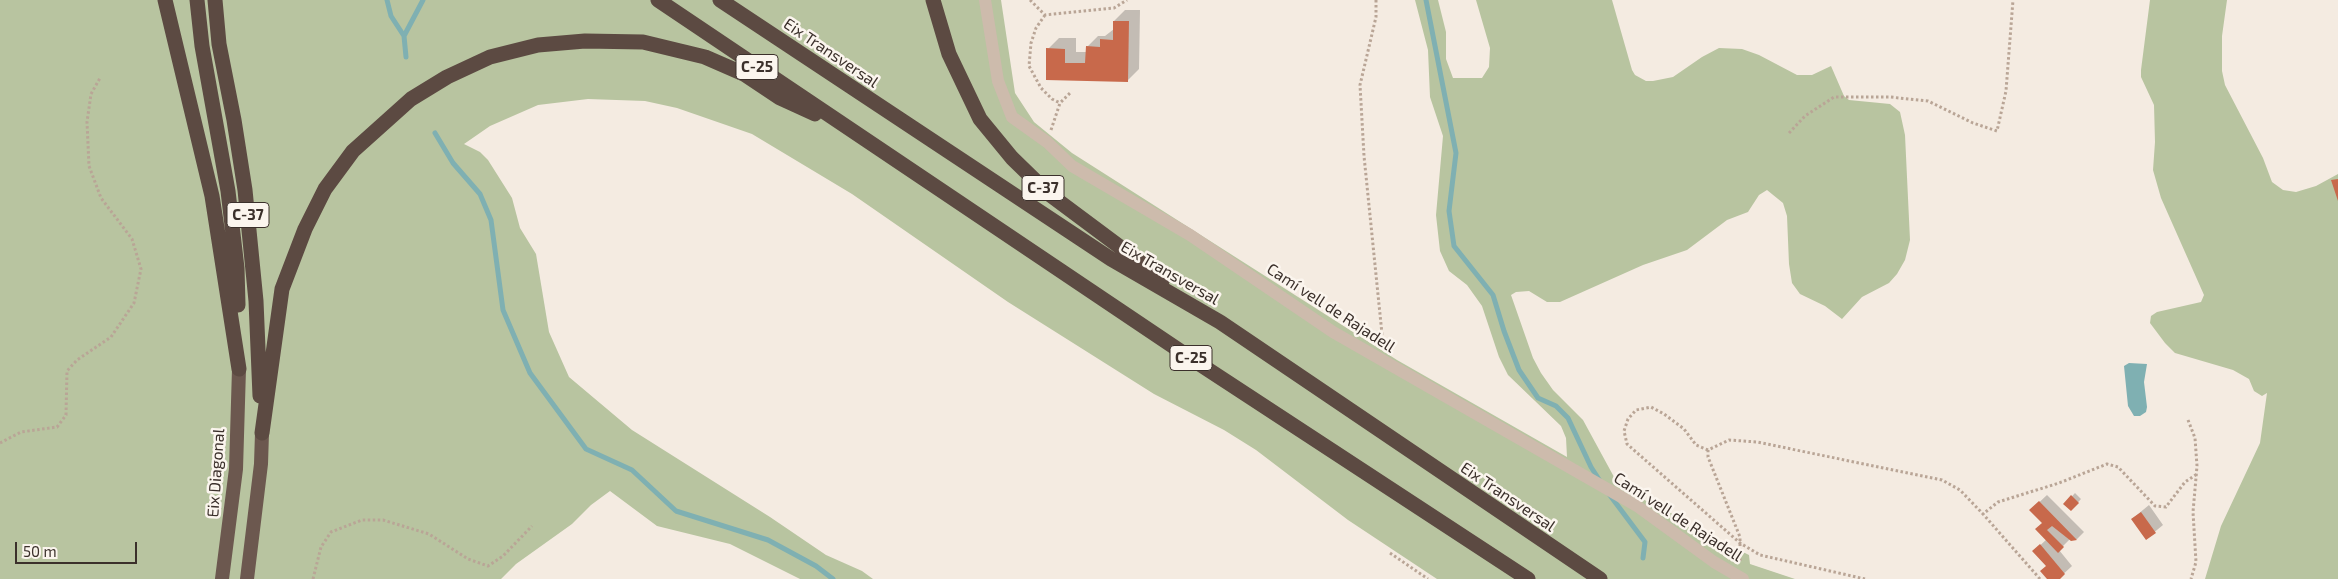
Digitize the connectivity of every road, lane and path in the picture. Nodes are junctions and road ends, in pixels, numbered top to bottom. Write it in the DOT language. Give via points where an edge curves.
graph roads {
  1 [pos="165,0"];
  2 [pos="197,0"];
  3 [pos="214,0"];
  4 [pos="658,0"];
  5 [pos="720,0"];
  6 [pos="933,0"];
  7 [pos="985,0"];
  8 [pos="1030,0"];
  9 [pos="1127,0"];
  10 [pos="1376,0"];
  11 [pos="2013,0"];
  12 [pos="1045,15"];
  13 [pos="100,78"];
  14 [pos="1070,93"];
  15 [pos="1060,103"];
  16 [pos="857,133"];
  17 [pos="1789,133"];
  18 [pos="1047,142"];
  19 [pos="1220,322"];
  20 [pos="1384,362"];
  21 [pos="239,369"];
  22 [pos="2188,420"];
  23 [pos="262,433"];
  24 [pos="0,443"];
  25 [pos="1708,450"];
  26 [pos="2196,474"];
  27 [pos="1983,514"];
  28 [pos="532,526"];
  29 [pos="1740,543"];
  30 [pos="1740,552"];
  31 [pos="1390,553"];
  32 [pos="222,579"];
  33 [pos="247,579"];
  34 [pos="313,579"];
  35 [pos="1428,579"];
  36 [pos="1528,579"];
  37 [pos="1600,579"];
  38 [pos="1743,579"];
  39 [pos="1865,579"];
  40 [pos="2040,579"];
  41 [pos="2191,579"];
  1 -- 21 [label="highway" via="212,196"];
  2 -- 21 [label="highway, C-37" via="237,268"];
  3 -- 23 [label="highway, C-37" via="245,190 256,301"];
  4 -- 16 [label="highway, C-25"];
  5 -- 19 [label="highway, Eix Transversal / C-25" via="1111,258"];
  6 -- 19 [label="highway, C-37" via="949,54 980,118 1012,158 1049,194"];
  7 -- 18 [label="street, Camí vell de Rajadell" via="998,81 1005,102 1012,117"];
  8 -- 12 [label="path"];
  9 -- 12 [label="path" via="1114,8"];
  10 -- 20 [label="path" via="1376,17 1360,85"];
  11 -- 17 [label="path" via="2006,92 1996,131 1928,101 1890,97 1834,98 1805,116"];
  12 -- 15 [label="path" via="1031,43 1029,66 1040,88"];
  13 -- 24 [label="path" via="91,94 87,122 89,166 101,198 132,239 142,270 134,303 111,338 77,360 67,371 66,415 57,427 21,432"];
  14 -- 15 [label="path"];
  15 -- 18 [label="path"];
  16 -- 23 [label="highway, C-37" via="780,98 744,74 713,60 643,42 585,41 538,45 490,57 447,77 411,99 353,151 326,189 305,229 282,289"];
  16 -- 36 [label="highway, C-25" via="1195,361"];
  18 -- 20 [label="street, Camí vell de Rajadell" via="1072,166 1190,235 1333,332"];
  19 -- 37 [label="highway, Eix Transversal / C-25"];
  20 -- 38 [label="street, Camí vell de Rajadell" via="1637,506"];
  21 -- 32 [label="highway, Eix Diagonal / C-37" via="236,469"];
  22 -- 26 [label="path" via="2195,438"];
  23 -- 33 [label="highway, C-37"];
  25 -- 27 [label="path" via="1729,440 1758,442 1913,473 1942,480 1960,490"];
  25 -- 29 [label="path"];
  25 -- 29 [label="path" via="1696,445 1684,429 1651,407 1636,410 1624,430 1627,444"];
  26 -- 27 [label="path" via="2166,507 2155,506 2118,467 2106,464 1998,502"];
  26 -- 41 [label="path" via="2193,512 2196,562"];
  27 -- 40 [label="path"];
  28 -- 34 [label="path" via="503,556 488,566 468,558 429,534 383,520 362,520 331,532 321,546"];
  29 -- 30 [label="path"];
  29 -- 39 [label="path" via="1760,555"];
  31 -- 35 [label="path"];
}
